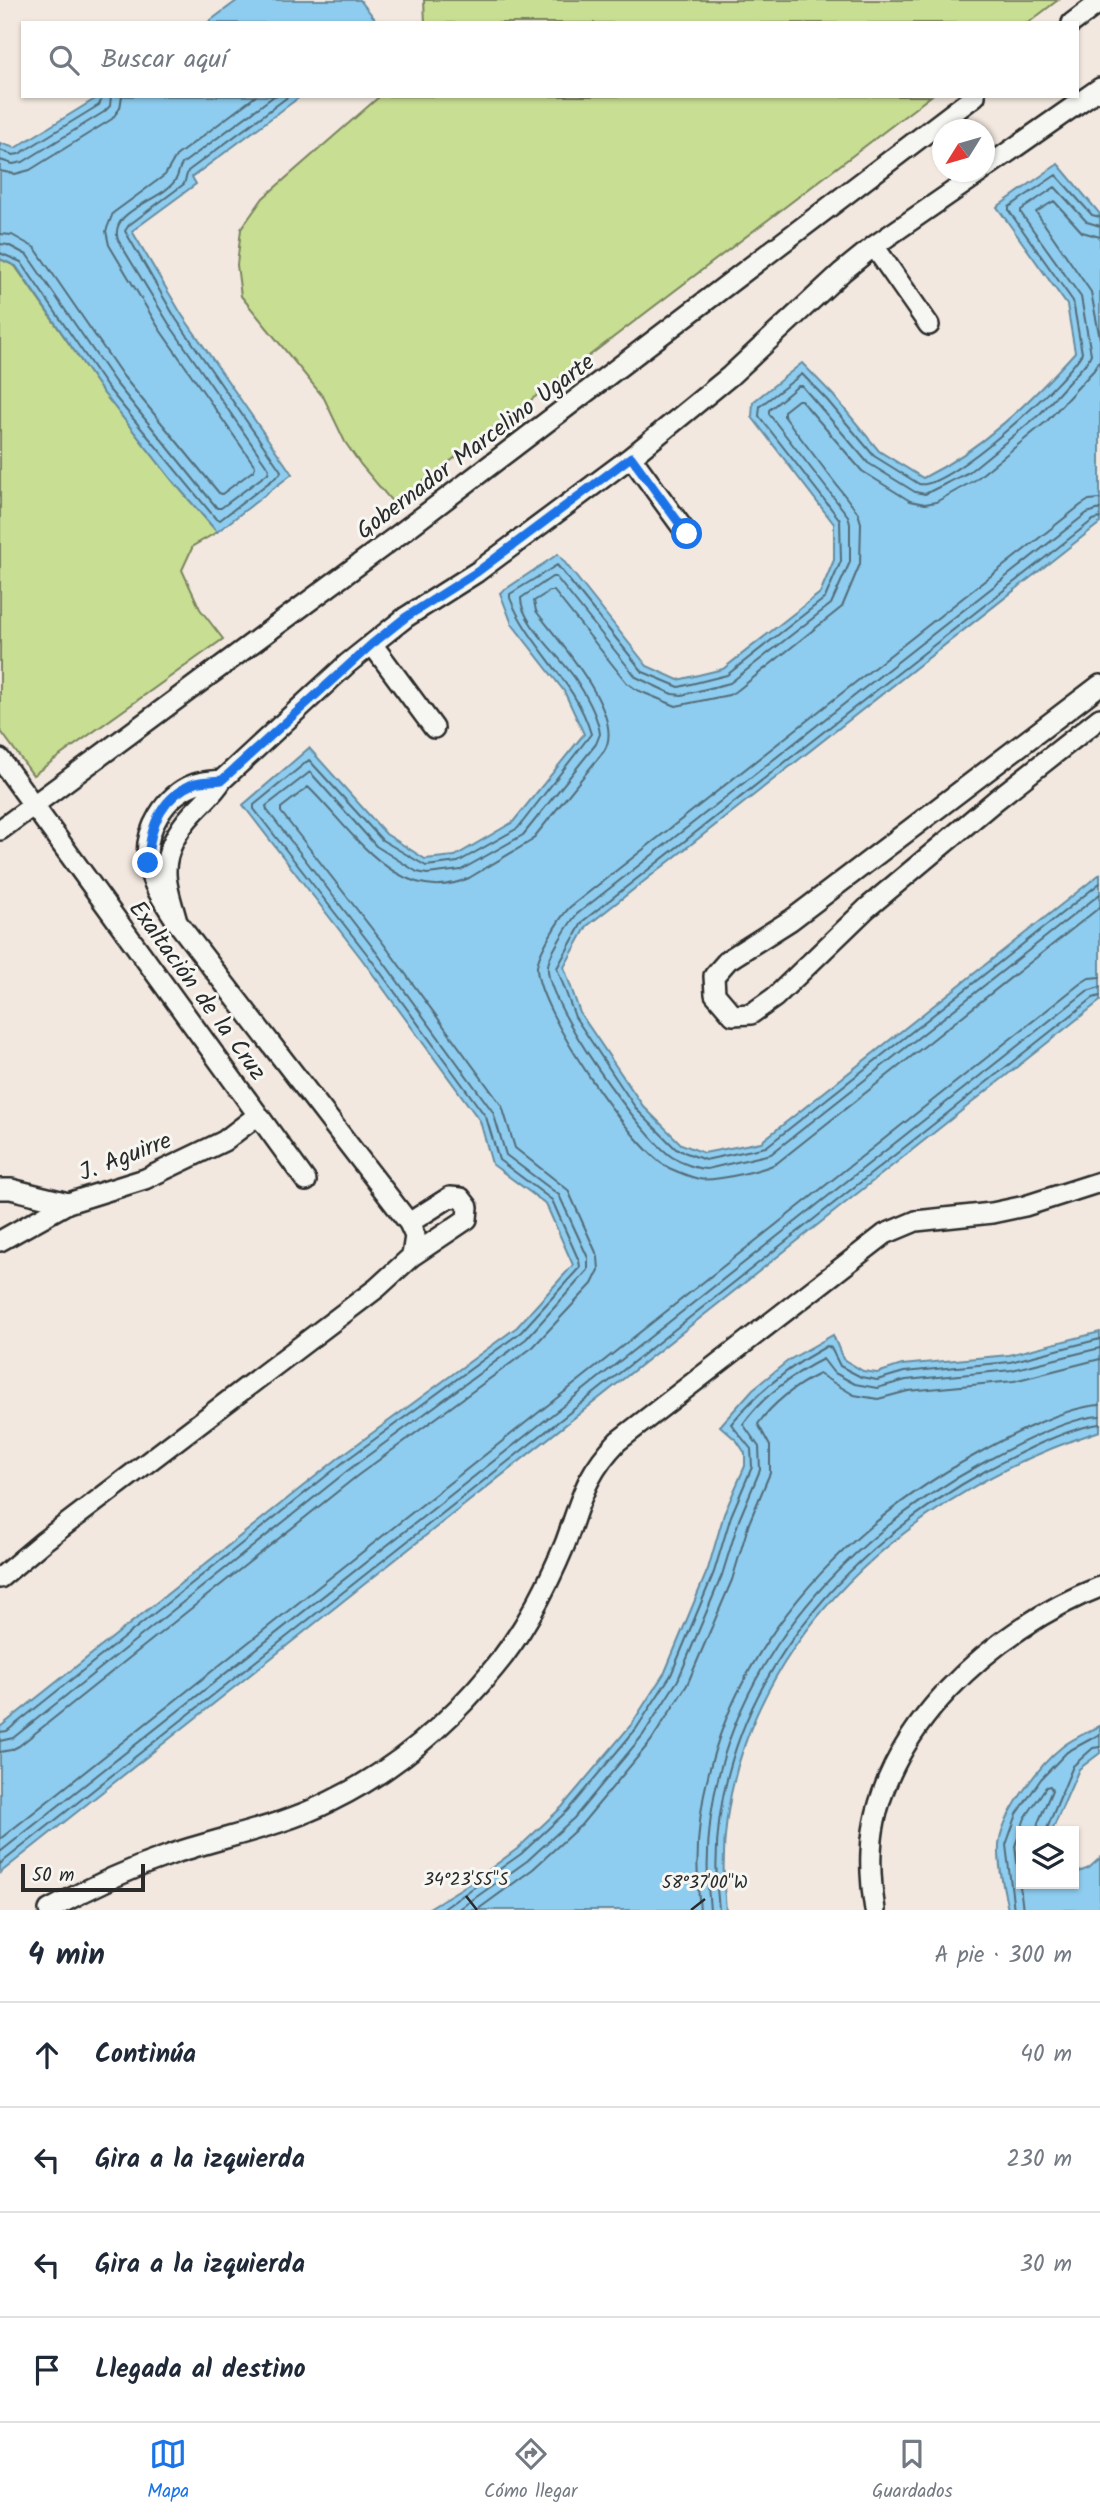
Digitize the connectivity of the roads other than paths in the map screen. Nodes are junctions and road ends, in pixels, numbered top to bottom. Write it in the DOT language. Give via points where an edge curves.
graph roads {
  1 [pos="1100,2"];
  2 [pos="1075,21"];
  3 [pos="1100,88"];
  4 [pos="972,98"];
  5 [pos="995,162"];
  6 [pos="966,182"];
  7 [pos="874,246"];
  8 [pos="929,325"];
  9 [pos="631,457"];
  10 [pos="687,534"];
  11 [pos="372,644"];
  12 [pos="1100,685"];
  13 [pos="1100,718"];
  14 [pos="434,728"];
  15 [pos="0,759"];
  16 [pos="999,762"];
  17 [pos="1016,785"];
  18 [pos="34,805"];
  19 [pos="0,830"];
  20 [pos="258,1115"];
  21 [pos="306,1181"];
  22 [pos="1100,1182"];
  23 [pos="0,1189"];
  24 [pos="68,1203"];
  25 [pos="410,1223"];
  26 [pos="0,1241"];
  27 [pos="412,1256"];
  28 [pos="0,1578"];
  29 [pos="1100,1587"];
  30 [pos="49,1910"];
  31 [pos="875,1910"];
  1 -- 2 [label="street"];
  3 -- 5 [label="street"];
  4 -- 18 [label="street, Gobernador Marcelino Ugarte" via="401,533"];
  6 -- 7 [label="street"];
  7 -- 8 [label="street"];
  7 -- 9 [label="street" via="730,376"];
  9 -- 10 [label="street"];
  9 -- 11 [label="street"];
  11 -- 14 [label="street"];
  11 -- 25 [label="street" via="222,780 195,783 171,798 149,838 148,863 158,892 177,922"];
  12 -- 16 [label="street"];
  13 -- 17 [label="street"];
  15 -- 18 [label="street, Exaltación de la Cruz"];
  16 -- 17 [label="street"];
  16 -- 17 [label="street" via="790,920 728,960 714,976 715,994 733,1015 751,1014 775,997 867,908"];
  18 -- 19 [label="street, Gobernador Marcelino Ugarte"];
  18 -- 20 [label="street, Exaltación de la Cruz"];
  20 -- 21 [label="street, Exaltación de la Cruz"];
  20 -- 24 [label="street, J. Aguirre" via="224,1141 145,1179"];
  22 -- 30 [label="street" via="1025,1206 916,1221 885,1234 603,1457 586,1484 553,1570 526,1620 495,1667 432,1734 380,1773 331,1801 254,1831 137,1867"];
  23 -- 24 [label="street, J. Aguirre"];
  24 -- 26 [label="street"];
  25 -- 27 [label="street" via="415,1236"];
  25 -- 27 [label="street" via="450,1198 461,1198 468,1207 467,1219"];
  27 -- 28 [label="street" via="377,1288"];
  29 -- 31 [label="street" via="1053,1608 997,1647 946,1692 912,1736 897,1759 876,1817 871,1850"];
}
